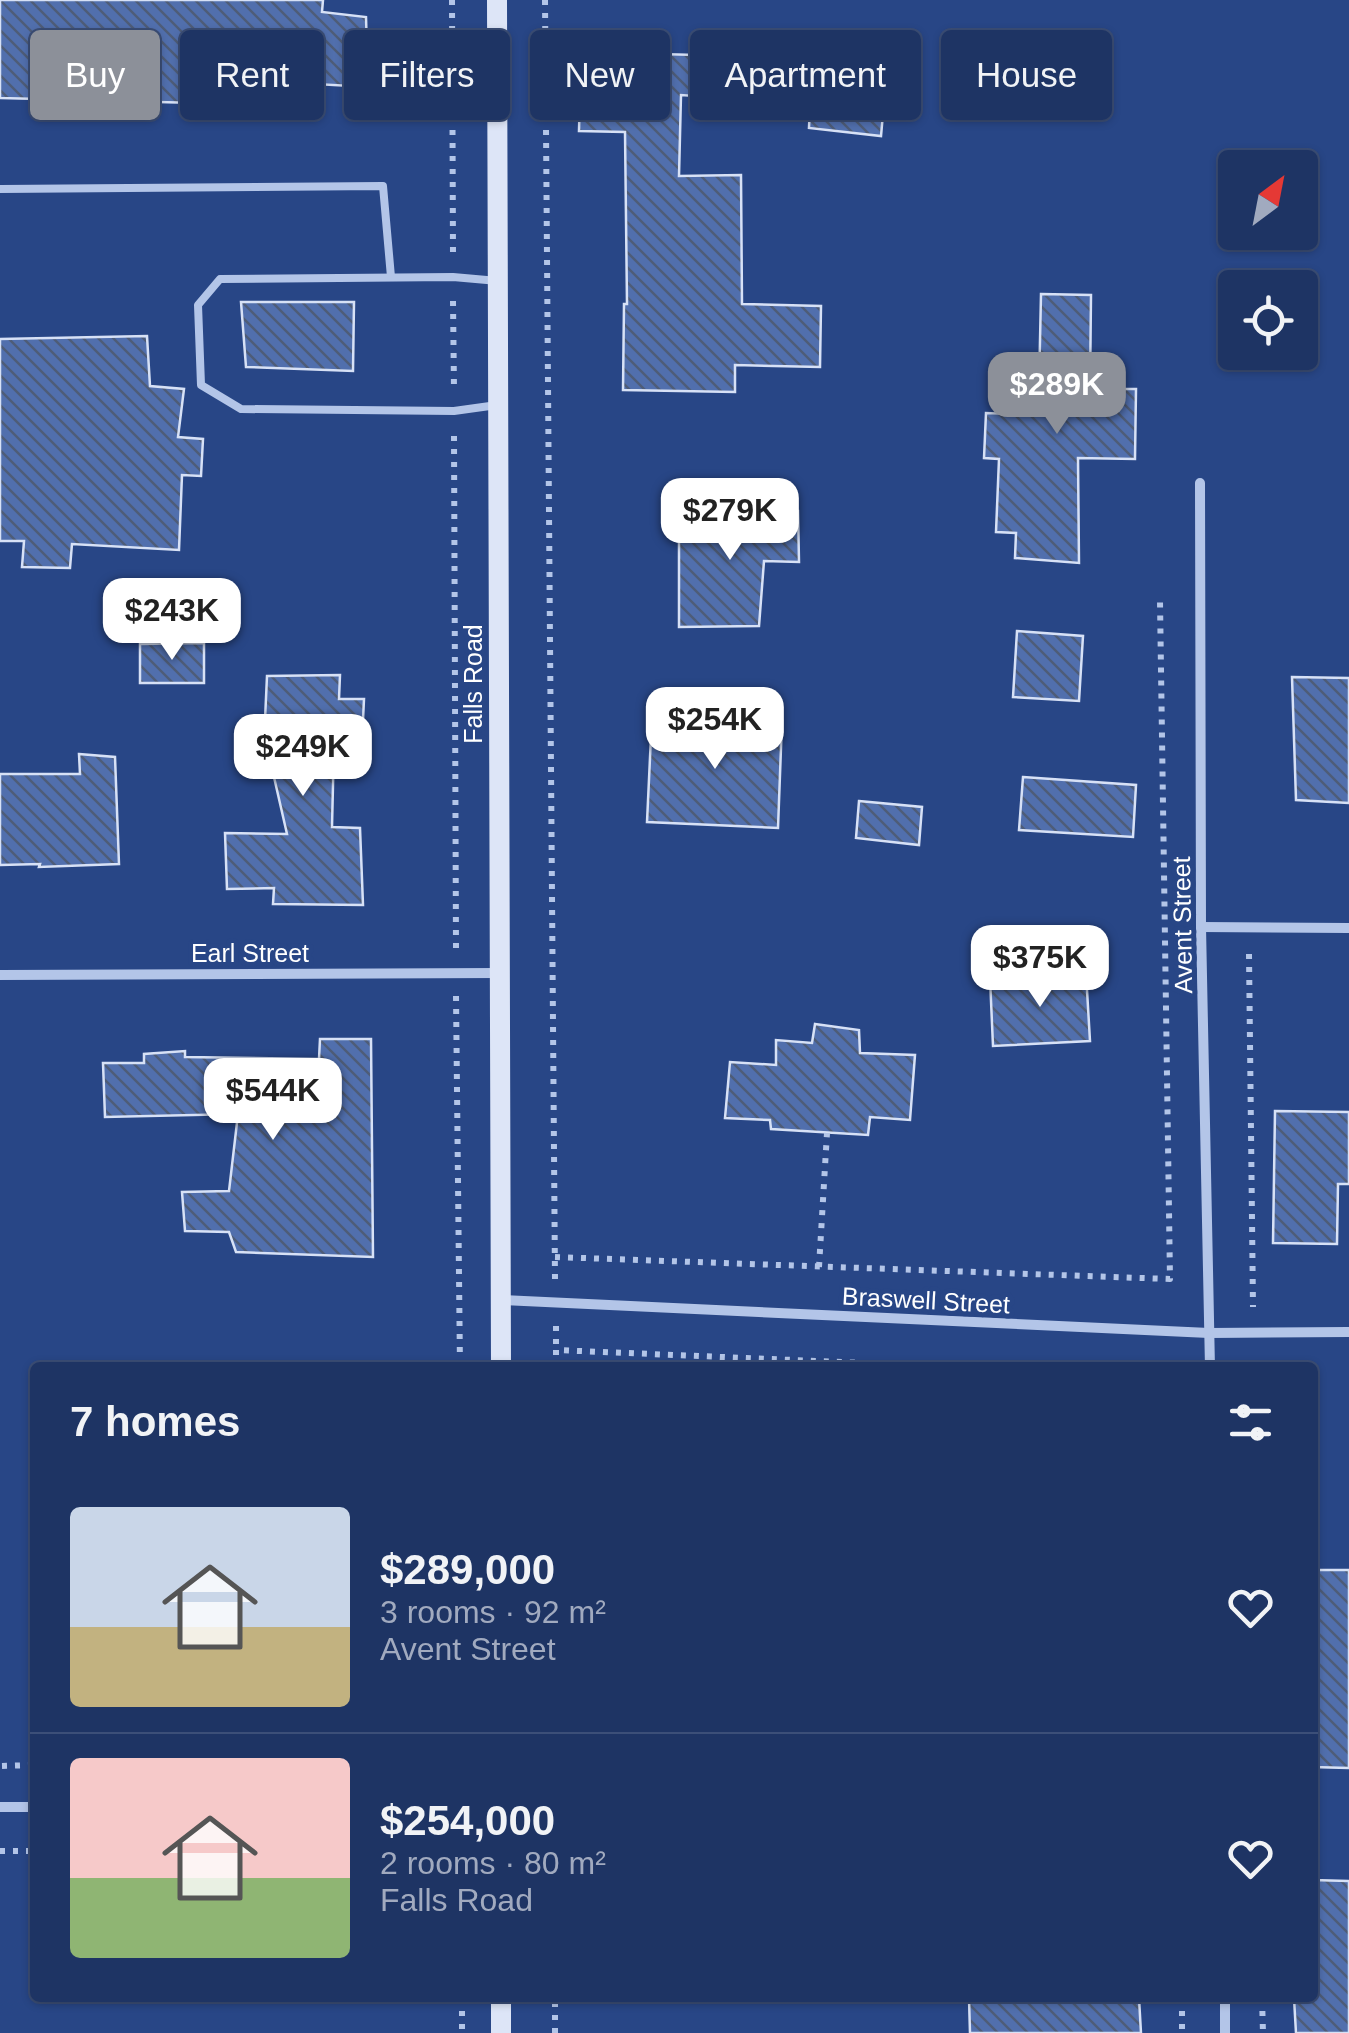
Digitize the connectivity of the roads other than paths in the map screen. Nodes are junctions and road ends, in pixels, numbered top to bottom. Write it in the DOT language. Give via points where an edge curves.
graph roads {
  1 [pos="497,0"];
  2 [pos="0,189"];
  3 [pos="391,277"];
  4 [pos="498,281"];
  5 [pos="498,406"];
  6 [pos="1200,482"];
  7 [pos="1201,927"];
  8 [pos="1349,928"];
  9 [pos="500,972"];
  10 [pos="0,975"];
  11 [pos="500,1300"];
  12 [pos="1209,1332"];
  13 [pos="1349,1332"];
  14 [pos="500,1362"];
  15 [pos="1210,1362"];
  16 [pos="0,1807"];
  17 [pos="30,1807"];
  18 [pos="501,2002"];
  19 [pos="1224,2002"];
  20 [pos="501,2033"];
  21 [pos="1225,2033"];
  1 -- 4 [label="main road, Falls Road"];
  2 -- 3 [label="lane" via="383,186"];
  3 -- 4 [label="lane"];
  3 -- 5 [label="lane" via="220,279 198,305 201,384 241,410"];
  4 -- 5 [label="main road, Falls Road"];
  5 -- 9 [label="main road, Falls Road"];
  6 -- 7 [label="street, Avent Street"];
  7 -- 8 [label="street"];
  7 -- 12 [label="street, Avent Street"];
  9 -- 10 [label="street, Earl Street"];
  9 -- 11 [label="main road, Falls Road"];
  11 -- 12 [label="street, Braswell Street"];
  11 -- 14 [label="main road, Falls Road"];
  12 -- 13 [label="street, Braswell Street"];
  12 -- 15 [label="street, Avent Street"];
  16 -- 17 [label="street"];
  18 -- 20 [label="main road"];
  19 -- 21 [label="street"];
}
